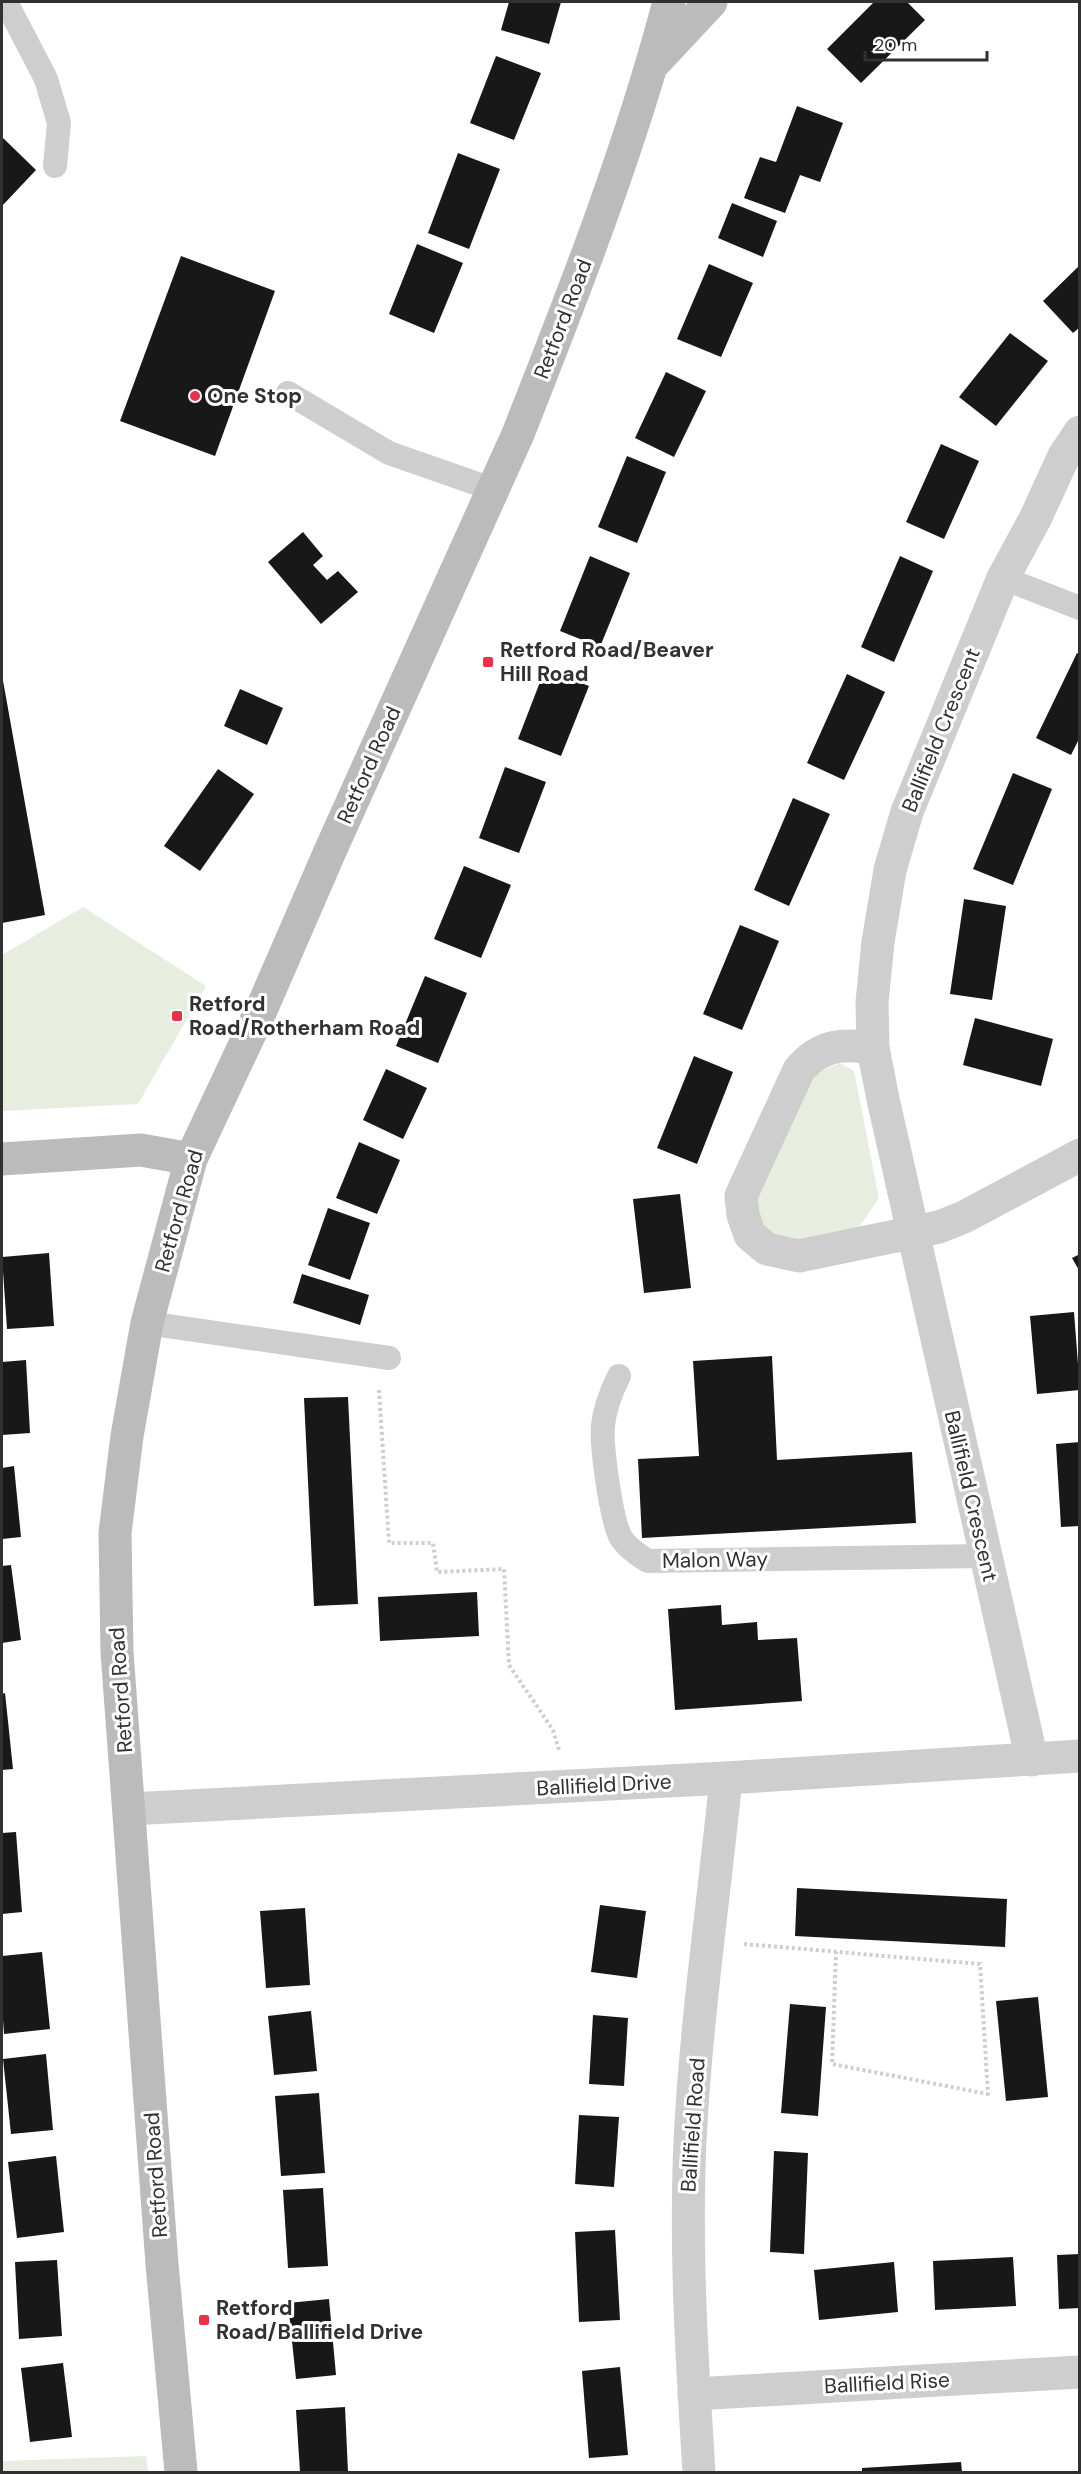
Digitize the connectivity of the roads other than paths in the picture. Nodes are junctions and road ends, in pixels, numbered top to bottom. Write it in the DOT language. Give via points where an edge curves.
graph roads {
  1 [pos="6,2"];
  2 [pos="669,2"];
  3 [pos="711,2"];
  4 [pos="652,64"];
  5 [pos="55,166"];
  6 [pos="288,393"];
  7 [pos="1080,432"];
  8 [pos="492,489"];
  9 [pos="1003,578"];
  10 [pos="1080,608"];
  11 [pos="873,1048"];
  12 [pos="1080,1155"];
  13 [pos="2,1159"];
  14 [pos="191,1159"];
  15 [pos="912,1232"];
  16 [pos="147,1323"];
  17 [pos="383,1357"];
  18 [pos="619,1376"];
  19 [pos="984,1556"];
  20 [pos="1080,1756"];
  21 [pos="1032,1760"];
  22 [pos="726,1778"];
  23 [pos="129,1809"];
  24 [pos="1080,2372"];
  25 [pos="694,2394"];
  26 [pos="181,2472"];
  27 [pos="699,2472"];
  1 -- 5 [label="lane" via="46,79 59,123"];
  2 -- 4 [label="main road, Retford Road"];
  3 -- 4 [label="main road"];
  4 -- 8 [label="main road, Retford Road" via="592,244 518,434"];
  6 -- 8 [label="lane" via="389,453"];
  7 -- 9 [label="street, Ballifield Crescent"];
  8 -- 14 [label="main road, Retford Road"];
  9 -- 10 [label="lane"];
  9 -- 11 [label="street, Ballifield Crescent" via="907,812 890,870 872,1002"];
  11 -- 15 [label="street, Ballifield Crescent"];
  11 -- 15 [label="street" via="828,1048 809,1058 799,1070 741,1196 742,1215 750,1235 767,1249 799,1256"];
  12 -- 15 [label="street" via="964,1217"];
  13 -- 14 [label="main road" via="141,1150"];
  14 -- 16 [label="main road, Retford Road"];
  15 -- 19 [label="street, Ballifield Crescent"];
  16 -- 17 [label="lane"];
  16 -- 23 [label="main road, Retford Road" via="115,1533 117,1652"];
  18 -- 19 [label="lane, Malon Way" via="608,1398 603,1427 612,1510 621,1537 648,1561"];
  19 -- 21 [label="street, Ballifield Crescent"];
  20 -- 21 [label="street, Ballifield Drive"];
  21 -- 22 [label="street, Ballifield Drive"];
  22 -- 23 [label="street, Ballifield Drive"];
  22 -- 25 [label="street, Ballifield Road" via="690,2140 687,2251"];
  23 -- 26 [label="main road, Retford Road"];
  24 -- 25 [label="street, Ballifield Rise"];
  25 -- 27 [label="street, Ballifield Road"];
}
